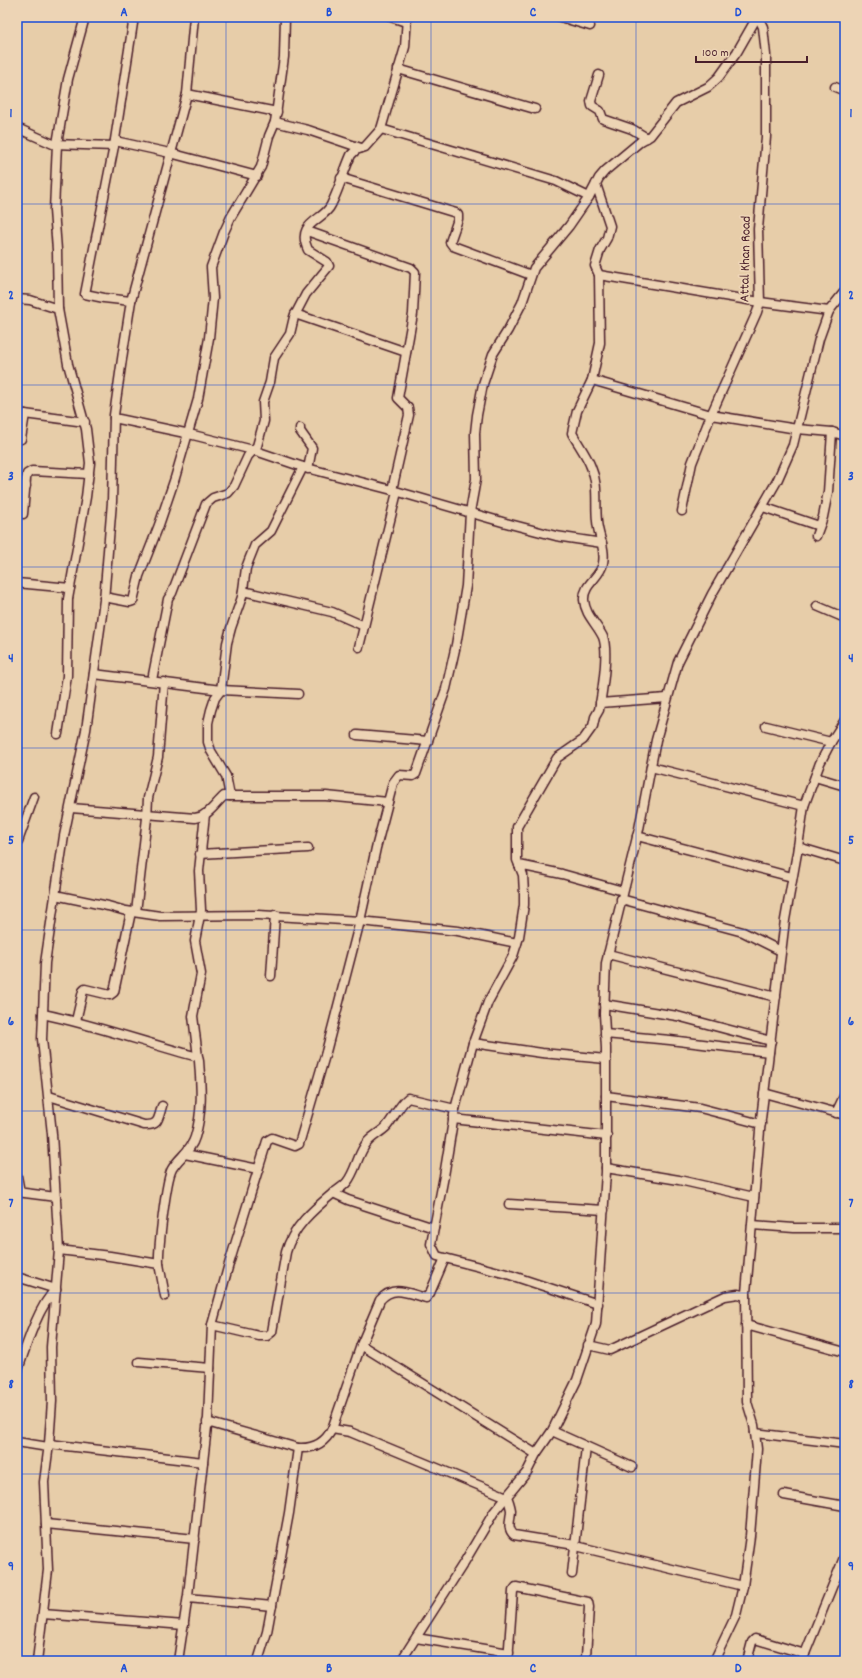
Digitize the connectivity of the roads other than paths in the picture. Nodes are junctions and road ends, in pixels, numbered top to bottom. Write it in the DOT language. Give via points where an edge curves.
graph roads {
  1 [pos="85,17"];
  2 [pos="134,17"];
  3 [pos="194,17"];
  4 [pos="285,17"];
  5 [pos="391,17"];
  6 [pos="560,17"];
  7 [pos="757,17"];
  8 [pos="407,20"];
  9 [pos="590,26"];
  10 [pos="398,69"];
  11 [pos="599,75"];
  12 [pos="835,87"];
  13 [pos="845,91"];
  14 [pos="187,94"];
  15 [pos="535,109"];
  16 [pos="277,112"];
  17 [pos="275,122"];
  18 [pos="17,128"];
  19 [pos="381,129"];
  20 [pos="646,138"];
  21 [pos="58,144"];
  22 [pos="114,144"];
  23 [pos="361,148"];
  24 [pos="170,153"];
  25 [pos="257,176"];
  26 [pos="341,178"];
  27 [pos="596,184"];
  28 [pos="590,197"];
  29 [pos="306,231"];
  30 [pos="531,275"];
  31 [pos="599,275"];
  32 [pos="845,291"];
  33 [pos="17,299"];
  34 [pos="131,301"];
  35 [pos="760,302"];
  36 [pos="58,309"];
  37 [pos="829,311"];
  38 [pos="295,314"];
  39 [pos="406,352"];
  40 [pos="592,380"];
  41 [pos="21,414"];
  42 [pos="711,415"];
  43 [pos="114,418"];
  44 [pos="85,422"];
  45 [pos="300,428"];
  46 [pos="797,428"];
  47 [pos="832,432"];
  48 [pos="188,434"];
  49 [pos="845,436"];
  50 [pos="17,440"];
  51 [pos="253,450"];
  52 [pos="305,468"];
  53 [pos="89,474"];
  54 [pos="17,485"];
  55 [pos="26,486"];
  56 [pos="395,491"];
  57 [pos="763,507"];
  58 [pos="682,511"];
  59 [pos="470,512"];
  60 [pos="22,514"];
  61 [pos="819,526"];
  62 [pos="816,536"];
  63 [pos="602,543"];
  64 [pos="17,583"];
  65 [pos="70,588"];
  66 [pos="243,591"];
  67 [pos="104,597"];
  68 [pos="817,606"];
  69 [pos="845,618"];
  70 [pos="364,626"];
  71 [pos="359,647"];
  72 [pos="94,674"];
  73 [pos="152,680"];
  74 [pos="164,682"];
  75 [pos="221,690"];
  76 [pos="298,694"];
  77 [pos="667,698"];
  78 [pos="600,703"];
  79 [pos="845,720"];
  80 [pos="766,726"];
  81 [pos="58,734"];
  82 [pos="357,735"];
  83 [pos="428,741"];
  84 [pos="831,742"];
  85 [pos="651,767"];
  86 [pos="815,777"];
  87 [pos="845,786"];
  88 [pos="230,796"];
  89 [pos="34,797"];
  90 [pos="388,802"];
  91 [pos="804,806"];
  92 [pos="71,808"];
  93 [pos="147,813"];
  94 [pos="205,814"];
  95 [pos="637,836"];
  96 [pos="17,844"];
  97 [pos="798,847"];
  98 [pos="308,848"];
  99 [pos="200,854"];
  100 [pos="845,861"];
  101 [pos="519,865"];
  102 [pos="792,877"];
  103 [pos="55,895"];
  104 [pos="622,895"];
  105 [pos="133,912"];
  106 [pos="200,915"];
  107 [pos="275,915"];
  108 [pos="360,921"];
  109 [pos="517,944"];
  110 [pos="781,951"];
  111 [pos="608,954"];
  112 [pos="270,976"];
  113 [pos="776,997"];
  114 [pos="604,1004"];
  115 [pos="43,1014"];
  116 [pos="76,1021"];
  117 [pos="605,1034"];
  118 [pos="771,1041"];
  119 [pos="474,1043"];
  120 [pos="769,1052"];
  121 [pos="198,1057"];
  122 [pos="606,1059"];
  123 [pos="764,1093"];
  124 [pos="845,1094"];
  125 [pos="49,1096"];
  126 [pos="606,1096"];
  127 [pos="162,1106"];
  128 [pos="455,1109"];
  129 [pos="836,1113"];
  130 [pos="845,1115"];
  131 [pos="453,1119"];
  132 [pos="761,1124"];
  133 [pos="607,1136"];
  134 [pos="185,1154"];
  135 [pos="606,1168"];
  136 [pos="258,1169"];
  137 [pos="17,1176"];
  138 [pos="19,1192"];
  139 [pos="333,1193"];
  140 [pos="754,1196"];
  141 [pos="56,1197"];
  142 [pos="509,1204"];
  143 [pos="604,1210"];
  144 [pos="752,1225"];
  145 [pos="434,1228"];
  146 [pos="845,1228"];
  147 [pos="59,1250"];
  148 [pos="445,1258"];
  149 [pos="158,1264"];
  150 [pos="17,1277"];
  151 [pos="56,1289"];
  152 [pos="164,1296"];
  153 [pos="746,1296"];
  154 [pos="598,1304"];
  155 [pos="212,1325"];
  156 [pos="746,1325"];
  157 [pos="361,1345"];
  158 [pos="588,1345"];
  159 [pos="845,1352"];
  160 [pos="139,1362"];
  161 [pos="18,1368"];
  162 [pos="210,1368"];
  163 [pos="208,1422"];
  164 [pos="332,1429"];
  165 [pos="552,1431"];
  166 [pos="755,1433"];
  167 [pos="17,1442"];
  168 [pos="845,1444"];
  169 [pos="49,1445"];
  170 [pos="586,1447"];
  171 [pos="298,1448"];
  172 [pos="536,1454"];
  173 [pos="203,1462"];
  174 [pos="632,1467"];
  175 [pos="784,1495"];
  176 [pos="507,1497"];
  177 [pos="845,1506"];
  178 [pos="46,1524"];
  179 [pos="195,1540"];
  180 [pos="575,1546"];
  181 [pos="845,1555"];
  182 [pos="572,1574"];
  183 [pos="743,1586"];
  184 [pos="188,1598"];
  185 [pos="272,1606"];
  186 [pos="44,1614"];
  187 [pos="184,1625"];
  188 [pos="416,1638"];
  189 [pos="508,1657"];
  190 [pos="586,1657"];
  191 [pos="803,1658"];
  192 [pos="37,1661"];
  193 [pos="178,1661"];
  194 [pos="258,1661"];
  195 [pos="401,1661"];
  196 [pos="714,1661"];
  197 [pos="747,1661"];
  1 -- 21 [label="street" via="68,79"];
  2 -- 22 [label="street"];
  3 -- 14 [label="street"];
  4 -- 16 [label="street" via="284,57"];
  5 -- 8 [label="street"];
  6 -- 9 [label="street"];
  7 -- 20 [label="street" via="719,77 708,87 676,103"];
  7 -- 35 [label="street, Attal Khan Road" via="762,26 766,55 766,137 758,229"];
  8 -- 10 [label="street" via="405,47"];
  10 -- 15 [label="street"];
  10 -- 19 [label="street"];
  11 -- 20 [label="street" via="591,101 592,106 600,111 603,119 632,129"];
  12 -- 13 [label="street"];
  14 -- 16 [label="street"];
  14 -- 24 [label="street"];
  16 -- 17 [label="street"];
  17 -- 23 [label="street"];
  17 -- 25 [label="street" via="268,136"];
  18 -- 21 [label="street"];
  19 -- 23 [label="street" via="365,147"];
  19 -- 28 [label="street" via="556,181"];
  20 -- 27 [label="street" via="605,171"];
  21 -- 22 [label="street"];
  21 -- 36 [label="street" via="54,210"];
  22 -- 24 [label="street"];
  22 -- 34 [label="street" via="85,294"];
  23 -- 26 [label="street" via="351,155"];
  24 -- 25 [label="street"];
  24 -- 34 [label="street"];
  25 -- 48 [label="street" via="231,217 211,267 213,298 209,338 198,399"];
  26 -- 29 [label="street" via="328,210 313,221"];
  26 -- 30 [label="street" via="456,213 458,219 450,242 453,246"];
  27 -- 28 [label="street"];
  27 -- 31 [label="street" via="610,226 596,266"];
  28 -- 30 [label="street"];
  29 -- 38 [label="street" via="304,237 308,250 329,266 306,294"];
  29 -- 39 [label="street" via="414,270 416,276 413,314"];
  30 -- 59 [label="street" via="522,303 493,354 483,384 475,433 476,479"];
  31 -- 35 [label="street"];
  31 -- 40 [label="street" via="600,343"];
  32 -- 37 [label="street"];
  33 -- 36 [label="street" via="30,300"];
  34 -- 43 [label="street"];
  35 -- 37 [label="street"];
  35 -- 42 [label="street, Attal Khan Road"];
  36 -- 44 [label="street" via="68,364"];
  37 -- 46 [label="street" via="819,339"];
  38 -- 39 [label="street"];
  38 -- 51 [label="street" via="290,334 274,358 263,402 264,421 257,446"];
  39 -- 56 [label="street" via="398,398 408,408 409,415"];
  40 -- 42 [label="street"];
  40 -- 63 [label="street" via="577,411 572,432 591,467 597,492 597,522"];
  41 -- 44 [label="street"];
  41 -- 50 [label="street" via="22,439"];
  42 -- 46 [label="street"];
  42 -- 58 [label="street, Attal Khan Road" via="692,463"];
  43 -- 48 [label="street"];
  43 -- 67 [label="street" via="112,502"];
  44 -- 53 [label="street"];
  45 -- 52 [label="street" via="312,448"];
  46 -- 47 [label="street"];
  46 -- 57 [label="street" via="793,445"];
  47 -- 49 [label="street"];
  47 -- 61 [label="street" via="828,492"];
  48 -- 51 [label="street"];
  48 -- 67 [label="street" via="159,525 139,576 133,601"];
  51 -- 52 [label="street"];
  51 -- 73 [label="street" via="228,493 213,498 206,504 168,599"];
  52 -- 56 [label="street"];
  52 -- 66 [label="street" via="271,531 255,545 246,568"];
  53 -- 55 [label="street" via="32,472 28,474"];
  53 -- 65 [label="street"];
  54 -- 55 [label="street"];
  55 -- 60 [label="street"];
  56 -- 59 [label="street"];
  56 -- 70 [label="street"];
  57 -- 61 [label="street"];
  57 -- 77 [label="street" via="712,594 678,662"];
  59 -- 63 [label="street" via="556,536"];
  59 -- 83 [label="street" via="466,586 456,644 446,689"];
  61 -- 62 [label="street"];
  63 -- 78 [label="street" via="603,565 584,592 585,608 604,643"];
  64 -- 65 [label="street"];
  65 -- 81 [label="street" via="67,676"];
  66 -- 70 [label="street" via="332,612"];
  66 -- 75 [label="street" via="227,642"];
  67 -- 72 [label="street"];
  68 -- 69 [label="street"];
  70 -- 71 [label="street"];
  72 -- 73 [label="street"];
  72 -- 92 [label="street"];
  73 -- 74 [label="street"];
  74 -- 75 [label="street"];
  74 -- 93 [label="street" via="158,757"];
  75 -- 76 [label="street"];
  75 -- 88 [label="street" via="211,710 208,742 226,776"];
  77 -- 78 [label="street"];
  77 -- 85 [label="street"];
  78 -- 101 [label="street" via="593,726 583,740 557,758 517,827"];
  79 -- 84 [label="street"];
  80 -- 84 [label="street"];
  82 -- 83 [label="street"];
  83 -- 90 [label="street" via="416,774 399,775"];
  84 -- 86 [label="street"];
  85 -- 91 [label="street"];
  85 -- 95 [label="street"];
  86 -- 87 [label="street"];
  86 -- 91 [label="street"];
  88 -- 90 [label="street" via="326,796"];
  88 -- 94 [label="street" via="224,796"];
  89 -- 96 [label="street"];
  90 -- 108 [label="street"];
  91 -- 97 [label="street"];
  92 -- 93 [label="street"];
  92 -- 103 [label="street"];
  93 -- 94 [label="street" via="195,818"];
  93 -- 105 [label="street"];
  94 -- 99 [label="street"];
  95 -- 102 [label="street"];
  95 -- 104 [label="street"];
  97 -- 100 [label="street"];
  97 -- 102 [label="street"];
  98 -- 99 [label="street"];
  99 -- 106 [label="street"];
  101 -- 104 [label="street" via="562,874"];
  101 -- 109 [label="street" via="523,875 524,905"];
  102 -- 110 [label="street"];
  103 -- 105 [label="street"];
  103 -- 115 [label="street" via="45,963"];
  104 -- 110 [label="street" via="743,932"];
  104 -- 111 [label="street"];
  105 -- 106 [label="street" via="160,916"];
  105 -- 116 [label="street" via="114,992 110,995 85,989"];
  106 -- 107 [label="street"];
  106 -- 121 [label="street" via="195,941 201,974 193,1016"];
  107 -- 108 [label="street"];
  107 -- 112 [label="street"];
  108 -- 109 [label="street" via="458,931"];
  108 -- 136 [label="street" via="299,1144 295,1146 269,1139"];
  109 -- 119 [label="street" via="488,1002"];
  110 -- 113 [label="street"];
  111 -- 113 [label="street"];
  111 -- 114 [label="street"];
  113 -- 118 [label="street"];
  114 -- 117 [label="street"];
  114 -- 118 [label="street" via="677,1016"];
  115 -- 116 [label="street"];
  115 -- 125 [label="street" via="42,1039"];
  116 -- 121 [label="street"];
  117 -- 120 [label="street"];
  117 -- 122 [label="street"];
  118 -- 120 [label="street"];
  119 -- 122 [label="street"];
  119 -- 128 [label="street"];
  120 -- 123 [label="street"];
  121 -- 134 [label="street" via="201,1111 195,1137"];
  122 -- 126 [label="street"];
  123 -- 129 [label="street"];
  123 -- 132 [label="street"];
  124 -- 129 [label="street"];
  125 -- 127 [label="street" via="144,1125 157,1122"];
  125 -- 141 [label="street"];
  126 -- 132 [label="street" via="700,1108"];
  126 -- 133 [label="street"];
  128 -- 131 [label="street"];
  128 -- 139 [label="street" via="408,1098 385,1128 363,1147 352,1175"];
  129 -- 130 [label="street"];
  131 -- 133 [label="street"];
  131 -- 145 [label="street"];
  132 -- 140 [label="street"];
  133 -- 135 [label="street"];
  134 -- 136 [label="street"];
  134 -- 149 [label="street" via="169,1176"];
  135 -- 140 [label="street"];
  135 -- 143 [label="street"];
  136 -- 155 [label="street"];
  137 -- 138 [label="street"];
  138 -- 141 [label="street"];
  139 -- 145 [label="street"];
  139 -- 155 [label="street" via="299,1225 289,1242 272,1332 267,1336 259,1336"];
  140 -- 144 [label="street"];
  141 -- 147 [label="street"];
  142 -- 143 [label="street"];
  143 -- 154 [label="street"];
  144 -- 146 [label="street"];
  144 -- 153 [label="street"];
  145 -- 148 [label="street" via="432,1249 437,1256"];
  147 -- 149 [label="street"];
  147 -- 151 [label="street"];
  148 -- 154 [label="street" via="507,1274"];
  148 -- 157 [label="street" via="426,1298 398,1291 385,1294 376,1306"];
  149 -- 152 [label="street"];
  150 -- 151 [label="street"];
  151 -- 161 [label="street" via="48,1297 33,1328"];
  151 -- 169 [label="street" via="51,1347 52,1401"];
  153 -- 156 [label="street"];
  153 -- 158 [label="street" via="725,1296 610,1350"];
  154 -- 158 [label="street" via="596,1324"];
  155 -- 162 [label="street"];
  156 -- 159 [label="street"];
  156 -- 166 [label="street" via="747,1402"];
  157 -- 164 [label="street"];
  157 -- 172 [label="street"];
  158 -- 165 [label="street" via="577,1380"];
  160 -- 162 [label="street"];
  162 -- 163 [label="street"];
  163 -- 171 [label="street"];
  163 -- 173 [label="street"];
  164 -- 171 [label="street" via="328,1437 319,1444"];
  164 -- 176 [label="street" via="350,1432"];
  165 -- 170 [label="street"];
  165 -- 172 [label="street"];
  166 -- 168 [label="street"];
  166 -- 183 [label="street" via="757,1449"];
  167 -- 169 [label="street"];
  169 -- 173 [label="street"];
  169 -- 178 [label="street" via="44,1482"];
  170 -- 174 [label="street"];
  170 -- 180 [label="street"];
  171 -- 185 [label="street"];
  172 -- 176 [label="street" via="527,1472"];
  173 -- 179 [label="street"];
  175 -- 177 [label="street"];
  176 -- 180 [label="street" via="510,1505 509,1528 514,1535"];
  176 -- 188 [label="street" via="494,1512"];
  178 -- 179 [label="street"];
  178 -- 186 [label="street" via="48,1570"];
  179 -- 184 [label="street"];
  180 -- 182 [label="street"];
  180 -- 183 [label="street"];
  181 -- 191 [label="street"];
  183 -- 196 [label="street" via="736,1615"];
  184 -- 185 [label="street"];
  184 -- 187 [label="street"];
  185 -- 194 [label="street"];
  186 -- 187 [label="street"];
  186 -- 192 [label="street"];
  187 -- 193 [label="street"];
  188 -- 189 [label="street"];
  188 -- 195 [label="street"];
  189 -- 190 [label="street" via="512,1591 516,1587 588,1602"];
  191 -- 197 [label="street" via="755,1639"];
}
